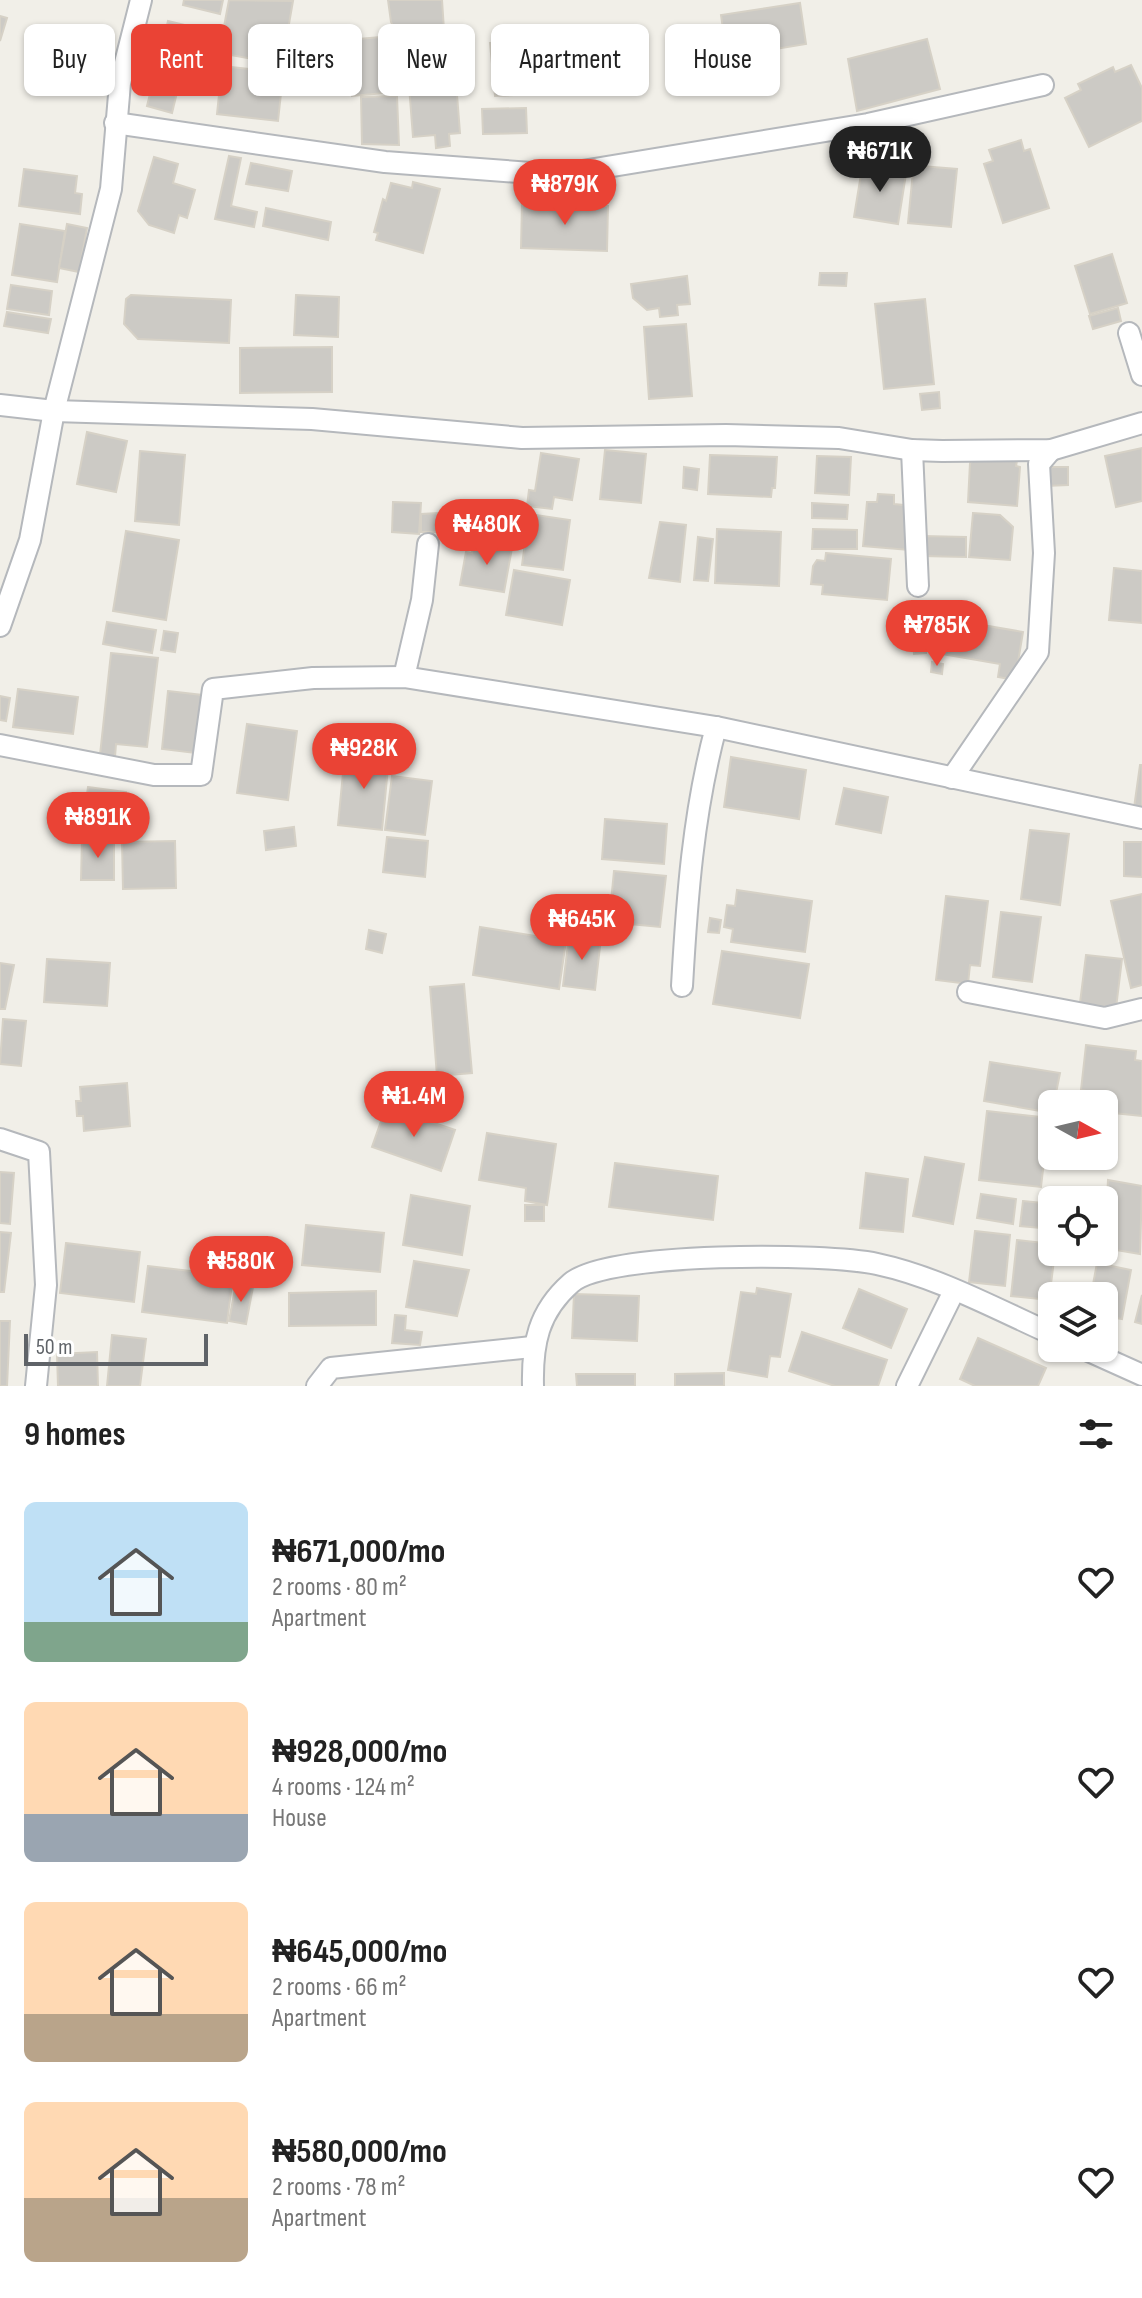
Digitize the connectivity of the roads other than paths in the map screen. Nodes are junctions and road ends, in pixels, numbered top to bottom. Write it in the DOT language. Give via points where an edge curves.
graph roads {
  1 [pos="141,0"];
  2 [pos="1043,85"];
  3 [pos="115,123"];
  4 [pos="1129,333"];
  5 [pos="1142,375"];
  6 [pos="0,405"];
  7 [pos="54,411"];
  8 [pos="1142,423"];
  9 [pos="912,450"];
  10 [pos="1051,450"];
  11 [pos="428,544"];
  12 [pos="918,586"];
  13 [pos="0,626"];
  14 [pos="404,677"];
  15 [pos="716,727"];
  16 [pos="0,745"];
  17 [pos="952,778"];
  18 [pos="1142,818"];
  19 [pos="682,986"];
  20 [pos="968,992"];
  21 [pos="1142,1009"];
  22 [pos="0,1139"];
  23 [pos="954,1291"];
  24 [pos="1038,1328"];
  25 [pos="532,1347"];
  26 [pos="1113,1362"];
  27 [pos="1142,1375"];
  28 [pos="36,1386"];
  29 [pos="317,1386"];
  30 [pos="533,1386"];
  31 [pos="907,1386"];
  1 -- 3 [label="street"];
  2 -- 3 [label="street" via="868,124 558,175 385,162"];
  3 -- 7 [label="street" via="111,189"];
  4 -- 5 [label="street"];
  6 -- 7 [label="street"];
  7 -- 9 [label="street" via="312,419 522,438 839,438"];
  7 -- 13 [label="street" via="30,540"];
  8 -- 10 [label="street"];
  9 -- 10 [label="street"];
  9 -- 12 [label="street"];
  10 -- 17 [label="street" via="1039,464 1044,553 1038,652"];
  11 -- 14 [label="street" via="422,600"];
  14 -- 15 [label="street"];
  14 -- 16 [label="street" via="313,678 213,689 201,775 154,775"];
  15 -- 17 [label="street"];
  15 -- 19 [label="street" via="688,875"];
  17 -- 18 [label="street"];
  20 -- 21 [label="street" via="1105,1018"];
  22 -- 28 [label="street" via="39,1152 46,1285"];
  23 -- 24 [label="street"];
  23 -- 25 [label="street" via="876,1264 835,1259 662,1259 574,1280 546,1310"];
  23 -- 31 [label="street"];
  25 -- 29 [label="street" via="331,1368"];
  25 -- 30 [label="street"];
  26 -- 27 [label="street"];
}
